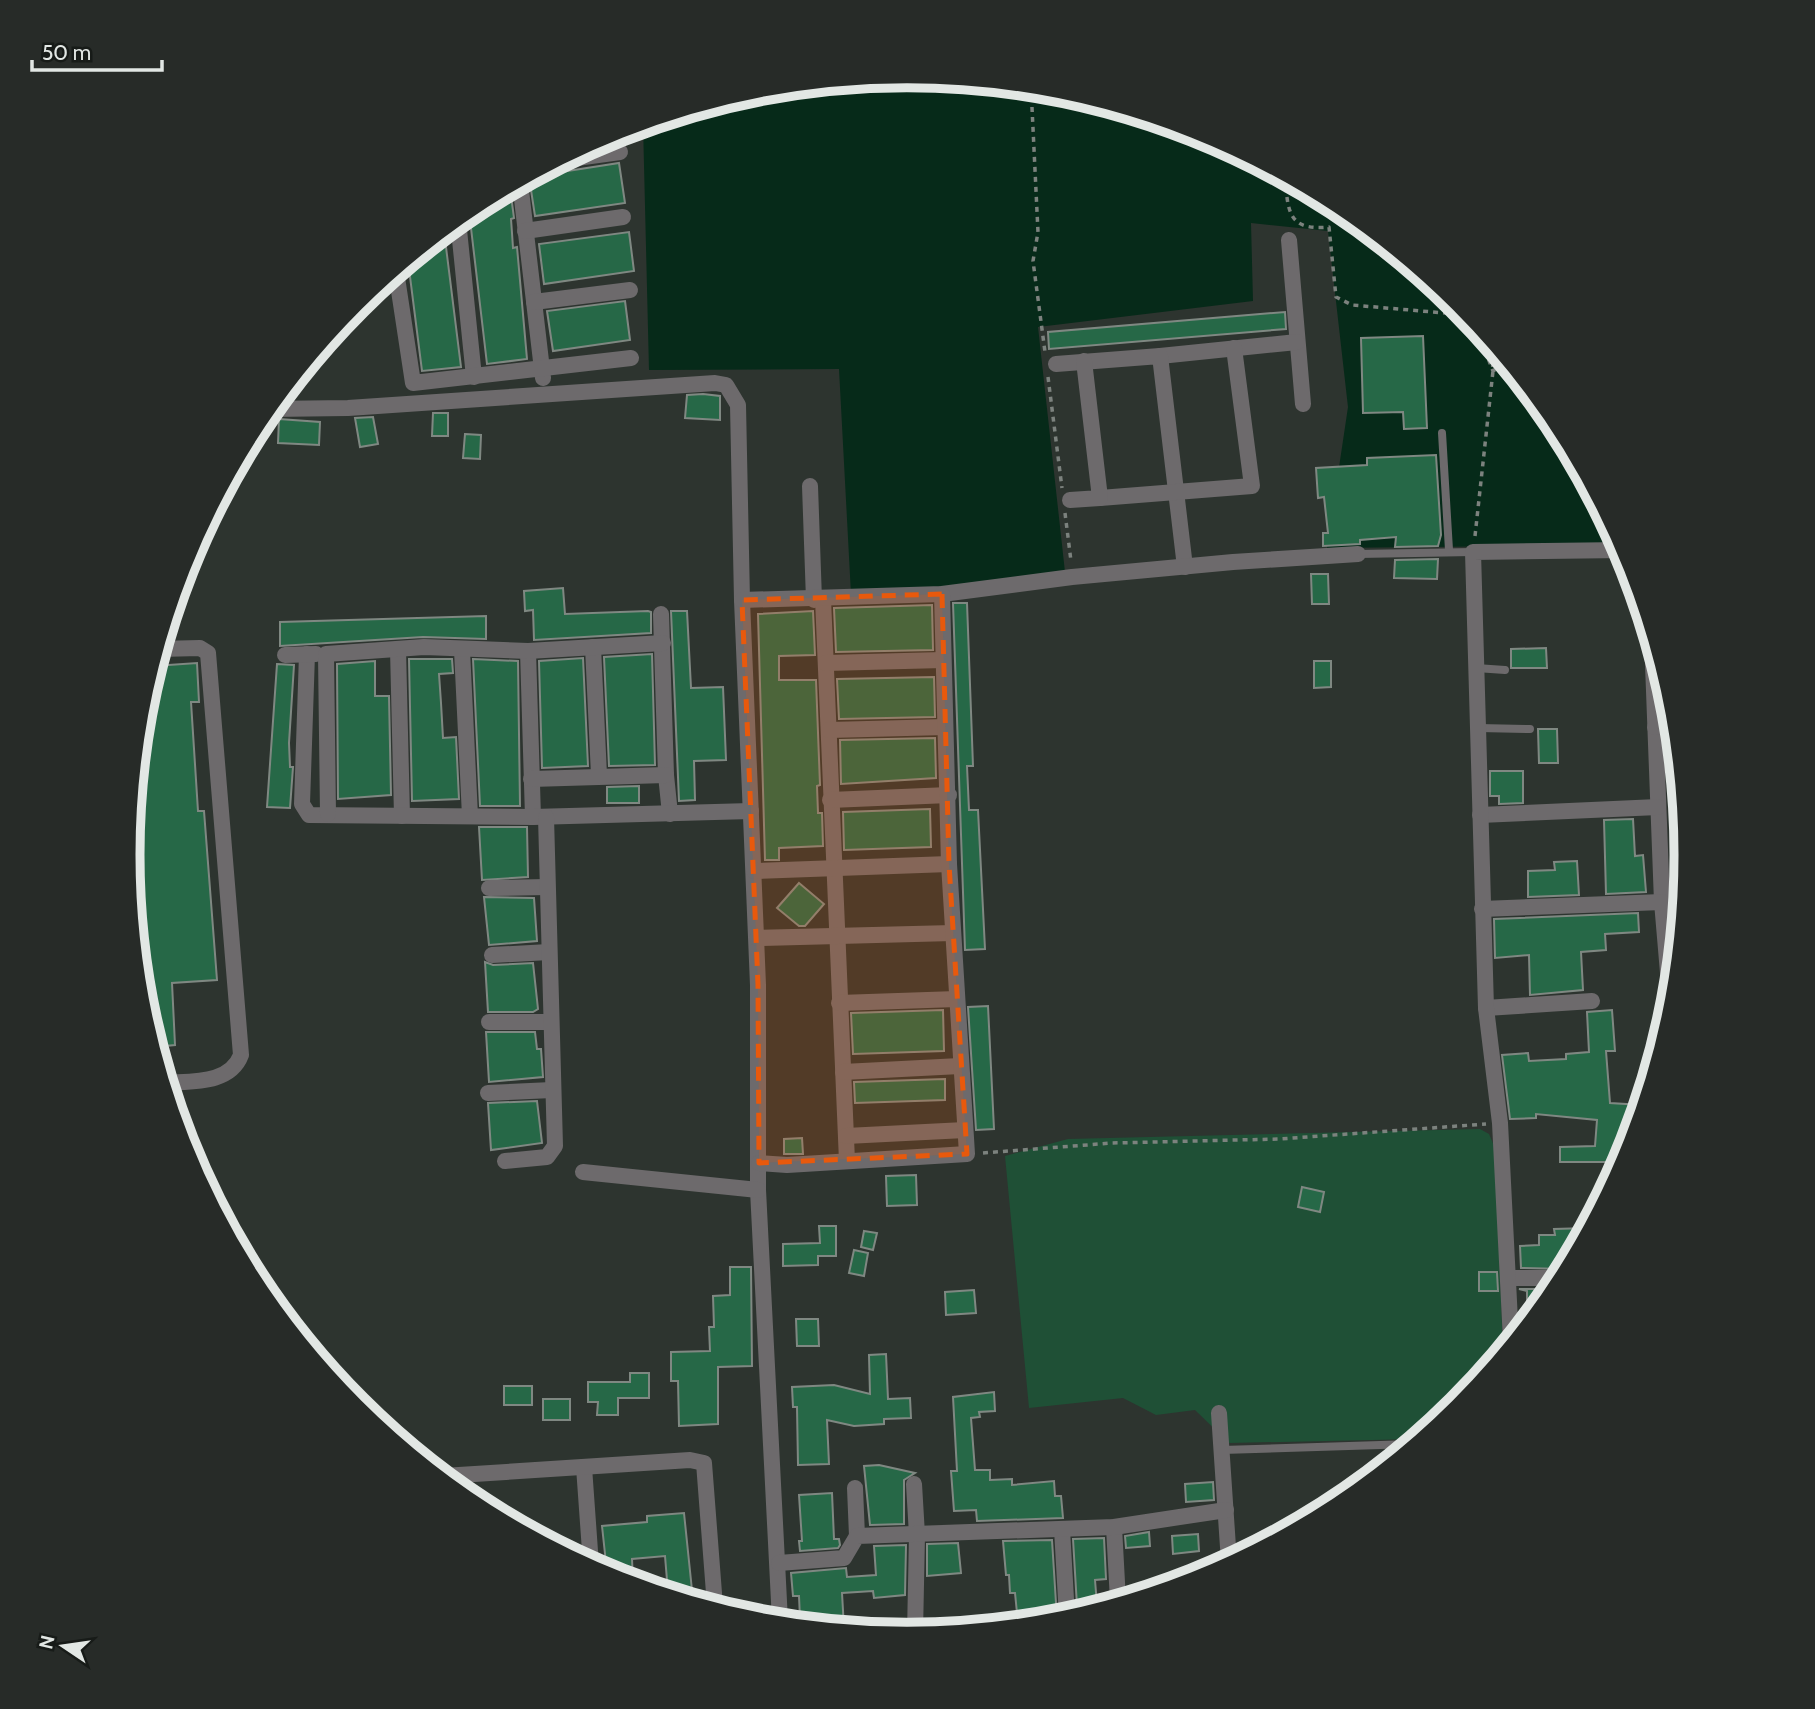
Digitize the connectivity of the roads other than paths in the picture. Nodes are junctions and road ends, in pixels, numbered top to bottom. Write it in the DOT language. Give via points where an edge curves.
graph roads {
  1 [pos="620,152"];
  2 [pos="593,156"];
  3 [pos="521,192"];
  4 [pos="623,217"];
  5 [pos="525,231"];
  6 [pos="459,233"];
  7 [pos="1289,240"];
  8 [pos="398,282"];
  9 [pos="629,290"];
  10 [pos="534,303"];
  11 [pos="1297,342"];
  12 [pos="1234,348"];
  13 [pos="1160,355"];
  14 [pos="631,358"];
  15 [pos="1049,361"];
  16 [pos="1084,362"];
  17 [pos="542,370"];
  18 [pos="474,377"];
  19 [pos="545,394"];
  20 [pos="1303,404"];
  21 [pos="284,409"];
  22 [pos="1442,433"];
  23 [pos="810,486"];
  24 [pos="1176,491"];
  25 [pos="1100,498"];
  26 [pos="1066,503"];
  27 [pos="1449,550"];
  28 [pos="1611,550"];
  29 [pos="1473,552"];
  30 [pos="1358,554"];
  31 [pos="1185,567"];
  32 [pos="942,594"];
  33 [pos="818,599"];
  34 [pos="742,600"];
  35 [pos="662,614"];
  36 [pos="663,643"];
  37 [pos="593,647"];
  38 [pos="169,649"];
  39 [pos="398,649"];
  40 [pos="463,650"];
  41 [pos="528,651"];
  42 [pos="307,654"];
  43 [pos="326,654"];
  44 [pos="285,655"];
  45 [pos="943,660"];
  46 [pos="826,663"];
  47 [pos="1476,668"];
  48 [pos="1505,670"];
  49 [pos="1653,678"];
  50 [pos="945,727"];
  51 [pos="1655,727"];
  52 [pos="1664,727"];
  53 [pos="1479,728"];
  54 [pos="1530,729"];
  55 [pos="829,730"];
  56 [pos="599,775"];
  57 [pos="666,775"];
  58 [pos="531,779"];
  59 [pos="948,795"];
  60 [pos="830,800"];
  61 [pos="1658,807"];
  62 [pos="751,811"];
  63 [pos="328,814"];
  64 [pos="670,814"];
  65 [pos="1480,815"];
  66 [pos="402,816"];
  67 [pos="470,816"];
  68 [pos="540,817"];
  69 [pos="949,864"];
  70 [pos="832,866"];
  71 [pos="754,871"];
  72 [pos="547,887"];
  73 [pos="489,888"];
  74 [pos="1662,902"];
  75 [pos="1482,909"];
  76 [pos="953,933"];
  77 [pos="835,937"];
  78 [pos="757,938"];
  79 [pos="549,952"];
  80 [pos="492,955"];
  81 [pos="1667,961"];
  82 [pos="957,999"];
  83 [pos="1592,1001"];
  84 [pos="839,1003"];
  85 [pos="1486,1008"];
  86 [pos="551,1022"];
  87 [pos="489,1023"];
  88 [pos="960,1066"];
  89 [pos="844,1072"];
  90 [pos="175,1082"];
  91 [pos="552,1090"];
  92 [pos="488,1093"];
  93 [pos="965,1130"];
  94 [pos="846,1136"];
  95 [pos="505,1161"];
  96 [pos="847,1161"];
  97 [pos="759,1163"];
  98 [pos="583,1172"];
  99 [pos="758,1190"];
  100 [pos="1508,1278"];
  101 [pos="1547,1278"];
  102 [pos="1510,1328"];
  103 [pos="1219,1413"];
  104 [pos="1397,1444"];
  105 [pos="1222,1450"];
  106 [pos="583,1467"];
  107 [pos="467,1482"];
  108 [pos="914,1485"];
  109 [pos="855,1488"];
  110 [pos="1226,1510"];
  111 [pos="1114,1527"];
  112 [pos="1062,1529"];
  113 [pos="917,1535"];
  114 [pos="857,1536"];
  115 [pos="1229,1550"];
  116 [pos="590,1552"];
  117 [pos="779,1563"];
  118 [pos="1117,1592"];
  119 [pos="714,1596"];
  120 [pos="1066,1605"];
  121 [pos="779,1610"];
  122 [pos="915,1622"];
  1 -- 2 [label="street"];
  3 -- 5 [label="street"];
  4 -- 5 [label="street"];
  5 -- 10 [label="street"];
  6 -- 18 [label="street"];
  7 -- 11 [label="street"];
  8 -- 18 [label="street" via="412,383"];
  9 -- 10 [label="street"];
  10 -- 17 [label="street"];
  11 -- 12 [label="street"];
  11 -- 20 [label="street"];
  12 -- 13 [label="street"];
  12 -- 24 [label="street" via="1252,486"];
  13 -- 16 [label="street"];
  13 -- 24 [label="street"];
  14 -- 17 [label="street"];
  15 -- 16 [label="street"];
  16 -- 25 [label="street"];
  17 -- 18 [label="street"];
  17 -- 19 [label="street"];
  19 -- 21 [label="street"];
  19 -- 34 [label="street" via="715,383 730,390 738,405"];
  22 -- 27 [label="lane"];
  23 -- 33 [label="street"];
  24 -- 25 [label="street"];
  24 -- 31 [label="street"];
  25 -- 26 [label="street"];
  27 -- 29 [label="lane"];
  27 -- 30 [label="lane"];
  28 -- 29 [label="street"];
  29 -- 47 [label="street"];
  30 -- 31 [label="street"];
  31 -- 32 [label="street"];
  32 -- 33 [label="street"];
  32 -- 45 [label="street"];
  33 -- 34 [label="street"];
  33 -- 46 [label="street"];
  34 -- 62 [label="street"];
  35 -- 36 [label="street"];
  36 -- 37 [label="street"];
  36 -- 57 [label="street"];
  37 -- 41 [label="street"];
  37 -- 56 [label="street"];
  38 -- 90 [label="street" via="200,648 208,653 241,1055 233,1069 217,1077"];
  39 -- 40 [label="street"];
  39 -- 43 [label="street"];
  39 -- 66 [label="street"];
  40 -- 41 [label="street"];
  40 -- 67 [label="street"];
  41 -- 58 [label="street"];
  42 -- 43 [label="street"];
  42 -- 44 [label="street"];
  42 -- 63 [label="street" via="302,804 309,815"];
  43 -- 63 [label="street"];
  45 -- 46 [label="street"];
  45 -- 50 [label="street"];
  46 -- 55 [label="street"];
  47 -- 48 [label="lane"];
  47 -- 53 [label="street"];
  49 -- 51 [label="street"];
  50 -- 55 [label="street"];
  50 -- 59 [label="street"];
  51 -- 52 [label="street"];
  51 -- 61 [label="street"];
  53 -- 54 [label="lane"];
  53 -- 65 [label="street"];
  55 -- 60 [label="street"];
  56 -- 57 [label="street"];
  56 -- 58 [label="street"];
  57 -- 64 [label="street"];
  58 -- 68 [label="street"];
  59 -- 60 [label="street"];
  59 -- 69 [label="street"];
  60 -- 70 [label="street"];
  61 -- 65 [label="street"];
  61 -- 74 [label="street"];
  62 -- 64 [label="street"];
  62 -- 71 [label="street"];
  63 -- 66 [label="street"];
  64 -- 68 [label="street"];
  65 -- 75 [label="street"];
  66 -- 67 [label="street"];
  67 -- 68 [label="street"];
  68 -- 72 [label="street"];
  69 -- 70 [label="street"];
  69 -- 76 [label="street"];
  70 -- 71 [label="street"];
  70 -- 77 [label="street"];
  71 -- 78 [label="street"];
  72 -- 73 [label="street"];
  72 -- 79 [label="street"];
  74 -- 75 [label="street"];
  74 -- 81 [label="street"];
  75 -- 85 [label="street"];
  76 -- 77 [label="street"];
  76 -- 82 [label="street"];
  77 -- 78 [label="street"];
  77 -- 84 [label="street"];
  78 -- 97 [label="street"];
  79 -- 80 [label="street"];
  79 -- 86 [label="street"];
  82 -- 84 [label="street"];
  82 -- 88 [label="street"];
  83 -- 85 [label="street"];
  84 -- 89 [label="street"];
  85 -- 100 [label="street" via="1500,1123"];
  86 -- 87 [label="street"];
  86 -- 91 [label="street"];
  88 -- 89 [label="street"];
  88 -- 93 [label="street"];
  89 -- 94 [label="street"];
  91 -- 92 [label="street"];
  91 -- 95 [label="street" via="554,1150 547,1157"];
  93 -- 94 [label="street"];
  93 -- 96 [label="street" via="967,1154"];
  94 -- 96 [label="street"];
  96 -- 97 [label="street"];
  97 -- 99 [label="street"];
  98 -- 99 [label="street"];
  99 -- 117 [label="street"];
  100 -- 101 [label="street"];
  100 -- 102 [label="street"];
  103 -- 105 [label="street"];
  104 -- 105 [label="lane"];
  105 -- 110 [label="street"];
  106 -- 107 [label="street"];
  106 -- 116 [label="street"];
  106 -- 119 [label="street" via="704,1463"];
  108 -- 113 [label="street"];
  109 -- 114 [label="street"];
  110 -- 111 [label="street"];
  110 -- 115 [label="street"];
  111 -- 112 [label="street"];
  111 -- 118 [label="street"];
  112 -- 113 [label="street"];
  112 -- 120 [label="street"];
  113 -- 114 [label="street"];
  113 -- 122 [label="street"];
  114 -- 117 [label="street" via="844,1558"];
  117 -- 121 [label="street"];
}
